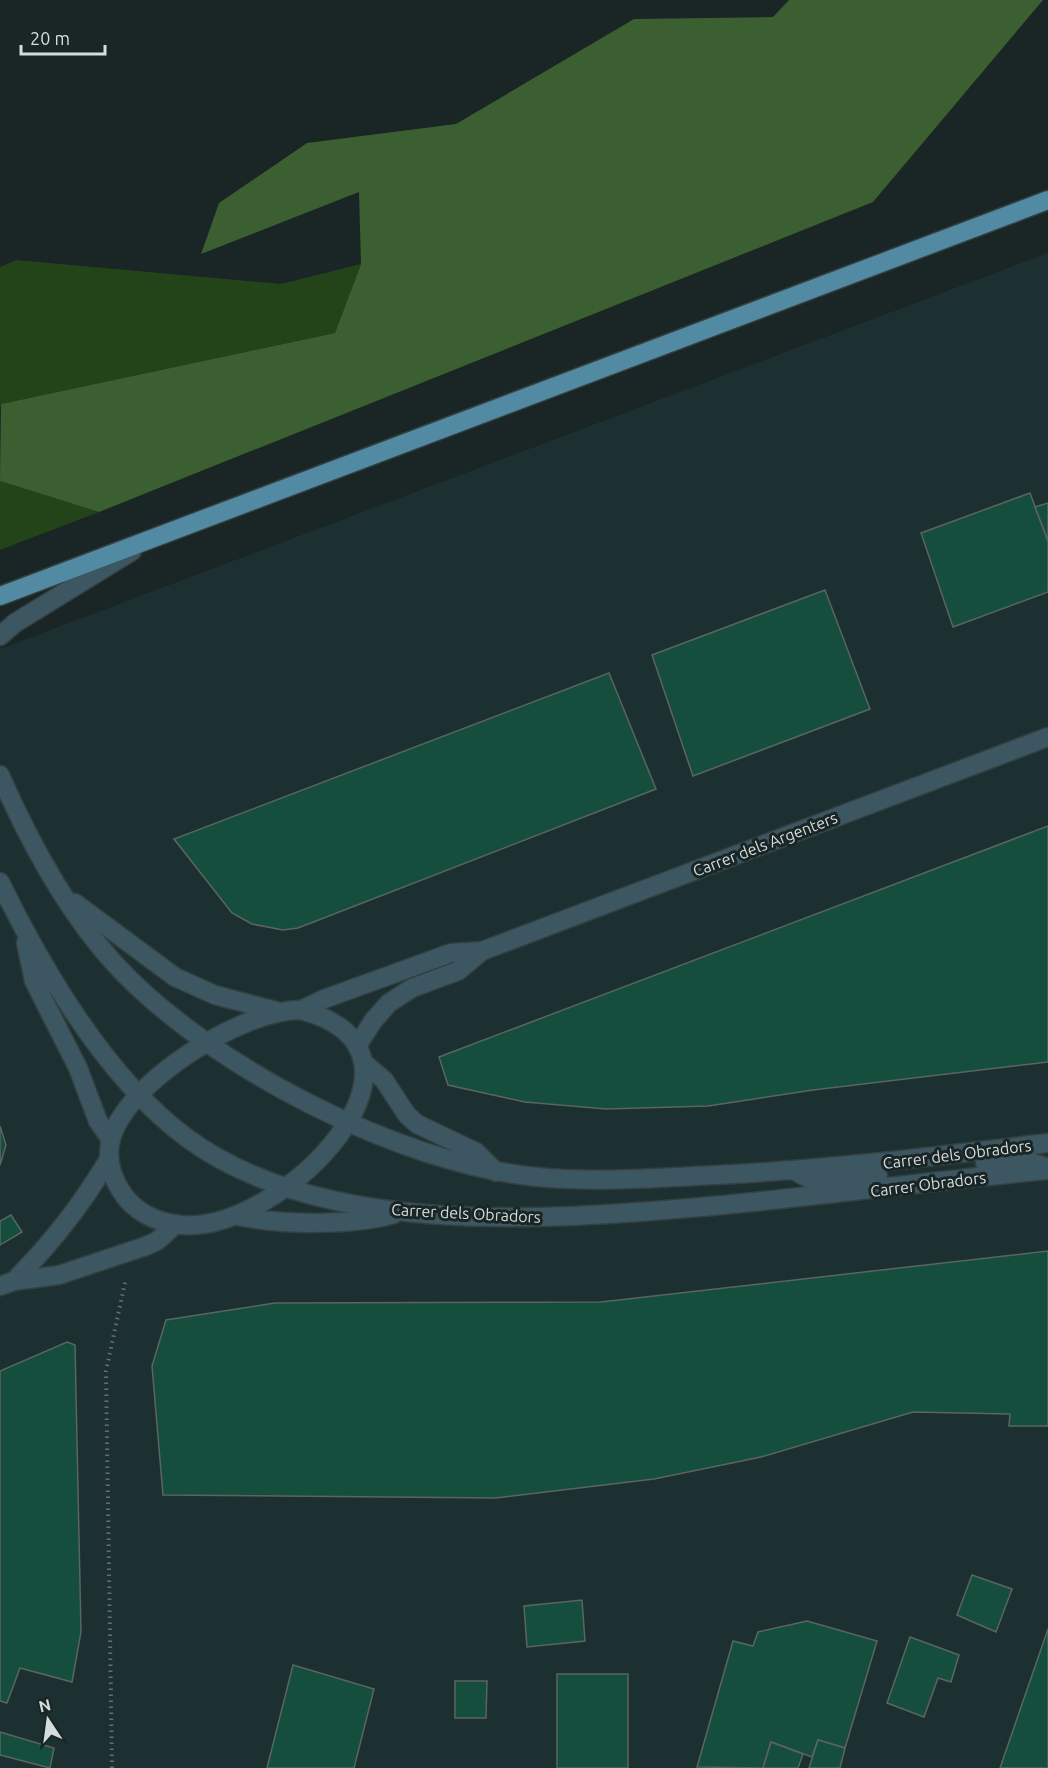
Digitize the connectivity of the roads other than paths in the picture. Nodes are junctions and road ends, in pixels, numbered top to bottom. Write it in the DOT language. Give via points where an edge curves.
graph roads {
  1 [pos="1048,200"];
  2 [pos="153,539"];
  3 [pos="0,596"];
  4 [pos="0,636"];
  5 [pos="1048,737"];
  6 [pos="0,776"];
  7 [pos="0,882"];
  8 [pos="62,893"];
  9 [pos="24,930"];
  10 [pos="482,951"];
  11 [pos="301,1010"];
  12 [pos="276,1011"];
  13 [pos="209,1042"];
  14 [pos="360,1055"];
  15 [pos="139,1095"];
  16 [pos="350,1122"];
  17 [pos="111,1140"];
  18 [pos="1048,1143"];
  19 [pos="109,1159"];
  20 [pos="1048,1169"];
  21 [pos="795,1171"];
  22 [pos="496,1172"];
  23 [pos="288,1187"];
  24 [pos="809,1198"];
  25 [pos="401,1211"];
  26 [pos="238,1216"];
  27 [pos="176,1224"];
  28 [pos="7,1283"];
  1 -- 2 [label="main road"];
  2 -- 3 [label="main road"];
  2 -- 4 [label="street" via="54,598"];
  5 -- 10 [label="street, Carrer dels Argenters"];
  6 -- 8 [label="street, Carrer dels Obradors"];
  7 -- 9 [label="street, Carrer dels Obradors"];
  8 -- 12 [label="street, Carrer dels Obradors" via="176,977 215,995"];
  8 -- 13 [label="street, Carrer dels Obradors" via="114,962 150,998"];
  9 -- 15 [label="street, Carrer dels Obradors" via="75,1012"];
  9 -- 17 [label="street, Carrer dels Obradors" via="34,981 78,1068 98,1121"];
  10 -- 11 [label="street, Carrer dels Argenters" via="451,953"];
  10 -- 14 [label="street, Carrer dels Argenters" via="458,971 412,988 389,1003 373,1021"];
  11 -- 12 [label="street"];
  11 -- 14 [label="street" via="331,1021"];
  12 -- 13 [label="street"];
  13 -- 15 [label="street" via="172,1066"];
  13 -- 16 [label="street, Carrer dels Obradors" via="281,1088"];
  14 -- 16 [label="street" via="364,1088"];
  14 -- 22 [label="street" via="417,1124 476,1152"];
  15 -- 17 [label="street" via="121,1116"];
  15 -- 23 [label="street, Carrer dels Obradors" via="206,1151"];
  16 -- 22 [label="street, Carrer dels Obradors" via="447,1161"];
  16 -- 23 [label="street"];
  17 -- 19 [label="street"];
  18 -- 21 [label="street, Carrer dels Obradors"];
  19 -- 27 [label="street" via="116,1182 137,1210"];
  19 -- 28 [label="street" via="78,1209 43,1251"];
  20 -- 21 [label="street, Carrer dels Obradors" via="1021,1159 819,1184"];
  20 -- 24 [label="street, Carrer Obradors"];
  21 -- 22 [label="street, Carrer dels Obradors" via="571,1179"];
  23 -- 25 [label="street, Carrer dels Obradors"];
  23 -- 26 [label="street"];
  24 -- 25 [label="street, Carrer dels Obradors" via="571,1218 490,1218"];
  25 -- 26 [label="street" via="369,1219 323,1221 279,1222"];
  26 -- 27 [label="street" via="208,1225"];
  27 -- 28 [label="street" via="157,1241 131,1251 59,1275"];
}
